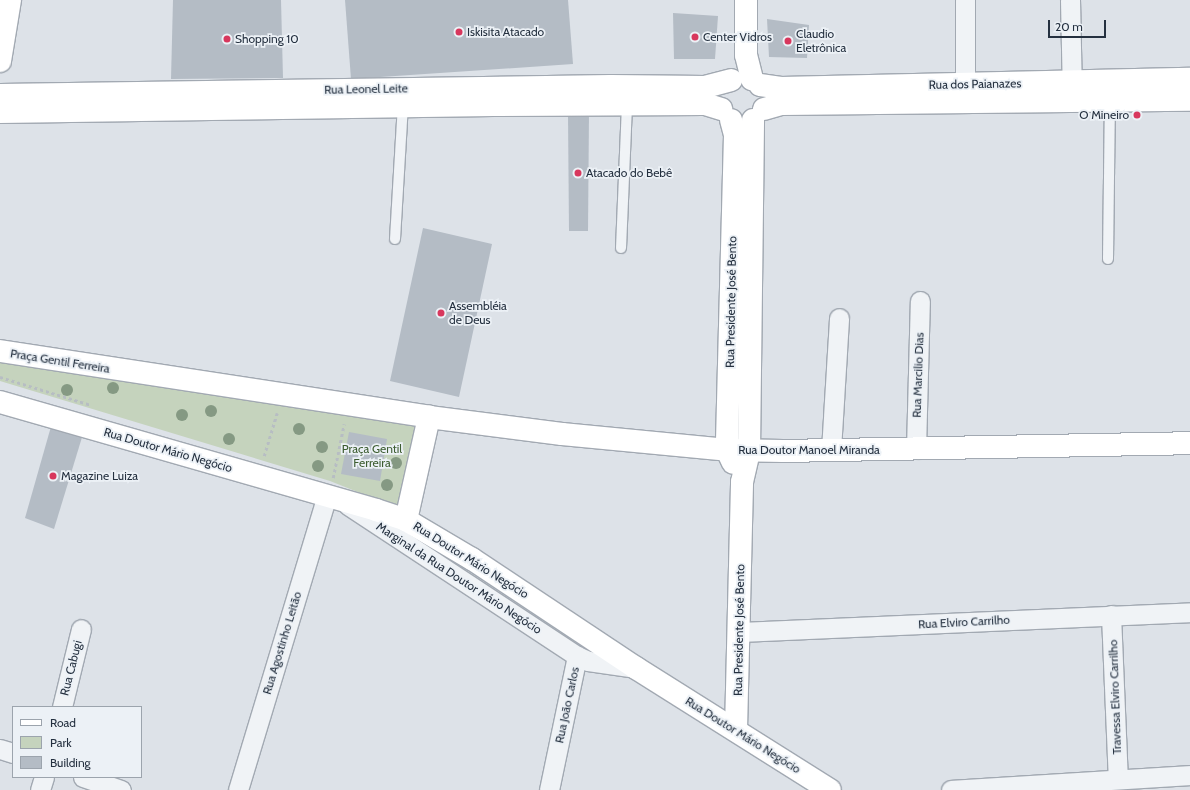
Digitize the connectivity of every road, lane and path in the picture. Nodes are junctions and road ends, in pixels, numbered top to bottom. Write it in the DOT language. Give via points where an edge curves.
graph roads {
  1 [pos="10,0"];
  2 [pos="746,0"];
  3 [pos="965,0"];
  4 [pos="1070,0"];
  5 [pos="0,61"];
  6 [pos="1190,79"];
  7 [pos="745,80"];
  8 [pos="1072,92"];
  9 [pos="965,93"];
  10 [pos="0,95"];
  11 [pos="493,96"];
  12 [pos="330,99"];
  13 [pos="1190,100"];
  14 [pos="165,101"];
  15 [pos="1110,101"];
  16 [pos="627,105"];
  17 [pos="403,106"];
  18 [pos="0,112"];
  19 [pos="726,114"];
  20 [pos="758,115"];
  21 [pos="395,239"];
  22 [pos="621,248"];
  23 [pos="1108,259"];
  24 [pos="920,301"];
  25 [pos="839,318"];
  26 [pos="0,351"];
  27 [pos="0,377"];
  28 [pos="0,402"];
  29 [pos="98,407"];
  30 [pos="278,409"];
  31 [pos="429,417"];
  32 [pos="344,420"];
  33 [pos="1190,443"];
  34 [pos="916,449"];
  35 [pos="727,450"];
  36 [pos="831,450"];
  37 [pos="749,451"];
  38 [pos="256,454"];
  39 [pos="264,457"];
  40 [pos="270,459"];
  41 [pos="742,482"];
  42 [pos="334,486"];
  43 [pos="406,520"];
  44 [pos="1190,612"];
  45 [pos="1111,615"];
  46 [pos="81,629"];
  47 [pos="738,632"];
  48 [pos="577,656"];
  49 [pos="636,668"];
  50 [pos="62,706"];
  51 [pos="736,730"];
  52 [pos="0,749"];
  53 [pos="12,753"];
  54 [pos="1190,775"];
  55 [pos="44,778"];
  56 [pos="85,778"];
  57 [pos="1118,779"];
  58 [pos="1056,786"];
  59 [pos="40,790"];
  60 [pos="121,790"];
  61 [pos="238,790"];
  62 [pos="549,790"];
  63 [pos="830,790"];
  64 [pos="951,790"];
  1 -- 5 [label="street"];
  2 -- 7 [label="street"];
  3 -- 9 [label="street"];
  4 -- 8 [label="street"];
  6 -- 8 [label="street, Rua dos Paianazes"];
  7 -- 9 [label="street, Rua dos Paianazes" via="781,88"];
  7 -- 11 [label="street, Rua Leonel Leite" via="705,87 611,86"];
  7 -- 19 [label="street" via="724,86 720,95"];
  7 -- 20 [label="street" via="765,97"];
  8 -- 9 [label="street, Rua dos Paianazes"];
  8 -- 15 [label="street, Rua dos Paianazes"];
  9 -- 20 [label="street, Rua dos Paianazes" via="782,104"];
  10 -- 14 [label="street, Rua Leonel Leite"];
  11 -- 12 [label="street, Rua Leonel Leite"];
  11 -- 16 [label="street, Rua Leonel Leite"];
  11 -- 17 [label="street, Rua Leonel Leite"];
  12 -- 14 [label="street, Rua Leonel Leite"];
  12 -- 17 [label="street, Rua Leonel Leite"];
  13 -- 15 [label="street, Rua dos Paianazes"];
  14 -- 18 [label="street, Rua Leonel Leite"];
  15 -- 23 [label="lane"];
  16 -- 19 [label="street, Rua Leonel Leite" via="705,104"];
  16 -- 22 [label="lane"];
  17 -- 21 [label="lane"];
  19 -- 20 [label="street" via="742,123"];
  19 -- 35 [label="street, Rua Presidente José Bento" via="735,135"];
  20 -- 37 [label="street, Rua Presidente José Bento"];
  24 -- 34 [label="street, Rua Marcilio Dias"];
  25 -- 36 [label="street"];
  26 -- 31 [label="street, Praça Gentil Ferreira"];
  27 -- 29 [label="path"];
  28 -- 42 [label="street, Rua Doutor Mário Negócio"];
  30 -- 39 [label="path"];
  31 -- 35 [label="street, Rua Doutor Manoel Miranda" via="562,434"];
  31 -- 43 [label="street"];
  32 -- 42 [label="path"];
  33 -- 34 [label="street, Rua Doutor Manoel Miranda"];
  34 -- 36 [label="street, Rua Doutor Manoel Miranda"];
  35 -- 37 [label="street, Rua Doutor Manoel Miranda"];
  35 -- 41 [label="street, Rua Presidente José Bento"];
  36 -- 37 [label="street, Rua Doutor Manoel Miranda"];
  37 -- 41 [label="street, Rua Presidente José Bento"];
  38 -- 39 [label="path"];
  39 -- 40 [label="path"];
  41 -- 47 [label="street, Rua Presidente José Bento"];
  42 -- 43 [label="street, Rua Doutor Mário Negócio" via="376,510"];
  42 -- 48 [label="street, Marginal da Rua Doutor Mário Negócio"];
  42 -- 61 [label="street, Rua Agostinho Leitão"];
  43 -- 49 [label="street, Rua Doutor Mário Negócio" via="472,559"];
  44 -- 45 [label="street, Rua Elviro Carrilho"];
  45 -- 47 [label="street, Rua Elviro Carrilho"];
  45 -- 57 [label="street, Travessa Elviro Carrilho"];
  46 -- 50 [label="street, Rua Cabugi"];
  47 -- 51 [label="street, Rua Presidente José Bento"];
  48 -- 49 [label="street, Rua João Carlos" via="588,661"];
  48 -- 62 [label="street, Rua João Carlos"];
  49 -- 51 [label="street, Rua Doutor Mário Negócio"];
  51 -- 63 [label="street, Rua Doutor Mário Negócio"];
  52 -- 53 [label="street"];
  54 -- 57 [label="street"];
  55 -- 59 [label="street"];
  56 -- 60 [label="street"];
  57 -- 58 [label="street"];
  58 -- 64 [label="street"];
}
